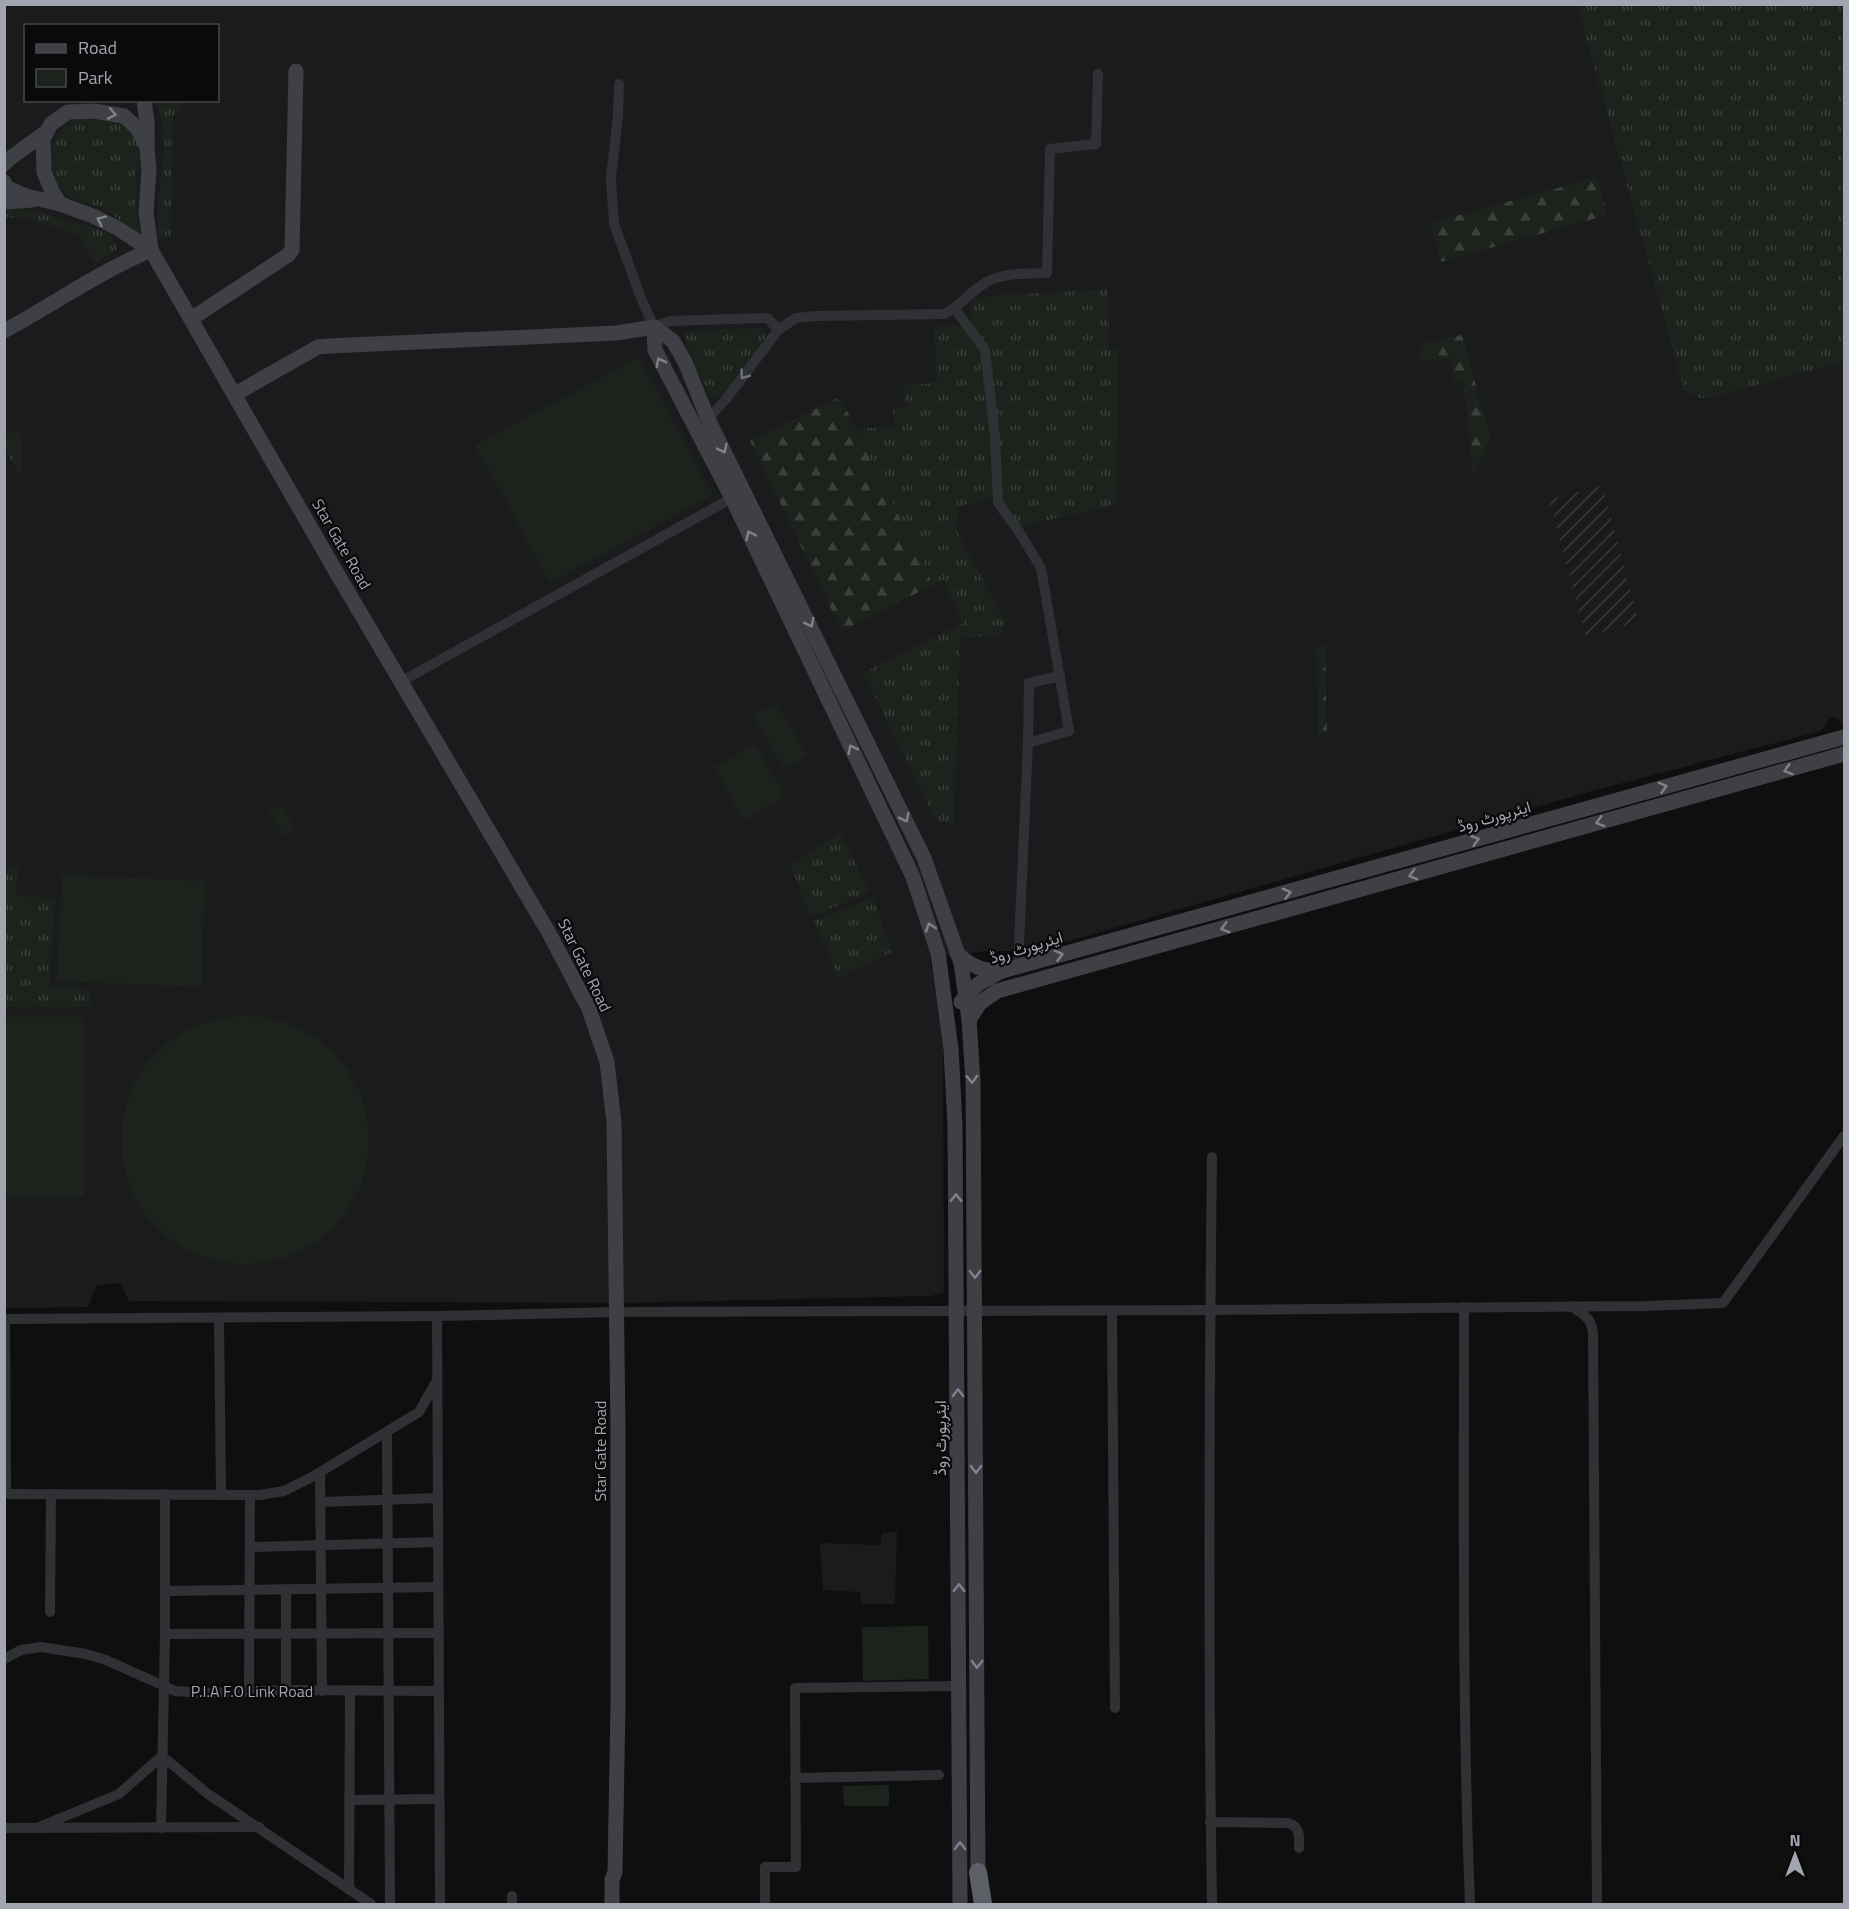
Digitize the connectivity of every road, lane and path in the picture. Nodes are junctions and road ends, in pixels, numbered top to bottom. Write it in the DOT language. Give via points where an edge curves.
graph roads {
  1 [pos="296,71"];
  2 [pos="1098,74"];
  3 [pos="619,84"];
  4 [pos="83,102"];
  5 [pos="144,102"];
  6 [pos="68,112"];
  7 [pos="46,132"];
  8 [pos="147,147"];
  9 [pos="4,165"];
  10 [pos="4,182"];
  11 [pos="42,200"];
  12 [pos="4,202"];
  13 [pos="60,204"];
  14 [pos="151,250"];
  15 [pos="955,309"];
  16 [pos="191,319"];
  17 [pos="4,320"];
  18 [pos="654,327"];
  19 [pos="778,330"];
  20 [pos="4,331"];
  21 [pos="235,394"];
  22 [pos="708,420"];
  23 [pos="732,498"];
  24 [pos="766,553"];
  25 [pos="829,662"];
  26 [pos="814,669"];
  27 [pos="1060,676"];
  28 [pos="402,681"];
  29 [pos="1845,737"];
  30 [pos="1028,743"];
  31 [pos="1845,754"];
  32 [pos="938,952"];
  33 [pos="957,953"];
  34 [pos="1018,967"];
  35 [pos="1002,971"];
  36 [pos="962,975"];
  37 [pos="978,984"];
  38 [pos="996,991"];
  39 [pos="965,996"];
  40 [pos="969,1020"];
  41 [pos="949,1026"];
  42 [pos="1845,1136"];
  43 [pos="1212,1157"];
  44 [pos="1571,1306"];
  45 [pos="1464,1307"];
  46 [pos="958,1310"];
  47 [pos="975,1310"];
  48 [pos="1112,1310"];
  49 [pos="1210,1310"];
  50 [pos="616,1312"];
  51 [pos="437,1316"];
  52 [pos="219,1318"];
  53 [pos="5,1319"];
  54 [pos="437,1380"];
  55 [pos="5,1416"];
  56 [pos="387,1432"];
  57 [pos="320,1472"];
  58 [pos="5,1494"];
  59 [pos="51,1494"];
  60 [pos="165,1494"];
  61 [pos="220,1495"];
  62 [pos="250,1495"];
  63 [pos="438,1498"];
  64 [pos="387,1500"];
  65 [pos="321,1502"];
  66 [pos="438,1542"];
  67 [pos="387,1544"];
  68 [pos="321,1545"];
  69 [pos="250,1547"];
  70 [pos="438,1587"];
  71 [pos="387,1588"];
  72 [pos="286,1589"];
  73 [pos="322,1589"];
  74 [pos="250,1590"];
  75 [pos="165,1591"];
  76 [pos="50,1612"];
  77 [pos="322,1633"];
  78 [pos="388,1633"];
  79 [pos="438,1633"];
  80 [pos="165,1634"];
  81 [pos="250,1634"];
  82 [pos="286,1634"];
  83 [pos="4,1659"];
  84 [pos="163,1684"];
  85 [pos="960,1686"];
  86 [pos="286,1690"];
  87 [pos="249,1691"];
  88 [pos="322,1691"];
  89 [pos="387,1691"];
  90 [pos="438,1691"];
  91 [pos="350,1692"];
  92 [pos="1115,1708"];
  93 [pos="162,1756"];
  94 [pos="939,1775"];
  95 [pos="795,1778"];
  96 [pos="439,1799"];
  97 [pos="349,1800"];
  98 [pos="389,1800"];
  99 [pos="1210,1822"];
  100 [pos="39,1827"];
  101 [pos="260,1827"];
  102 [pos="4,1828"];
  103 [pos="161,1828"];
  104 [pos="1299,1848"];
  105 [pos="615,1872"];
  106 [pos="978,1872"];
  107 [pos="350,1890"];
  108 [pos="371,1905"];
  109 [pos="390,1905"];
  110 [pos="440,1905"];
  111 [pos="612,1905"];
  112 [pos="623,1905"];
  113 [pos="765,1905"];
  114 [pos="960,1905"];
  115 [pos="978,1905"];
  116 [pos="984,1905"];
  117 [pos="1212,1905"];
  118 [pos="1470,1905"];
  119 [pos="1597,1905"];
  1 -- 16 [label="main road" via="292,250"];
  2 -- 15 [label="street" via="1096,144 1050,148 1047,273 996,277 982,284"];
  3 -- 18 [label="street" via="611,178 614,224"];
  4 -- 6 [label="main road"];
  5 -- 8 [label="main road"];
  6 -- 7 [label="main road"];
  6 -- 8 [label="main road, one-way" via="124,116 137,128"];
  7 -- 9 [label="main road"];
  7 -- 13 [label="main road" via="44,172"];
  8 -- 14 [label="main road" via="146,212"];
  10 -- 11 [label="main road" via="6,187"];
  11 -- 12 [label="main road"];
  11 -- 13 [label="main road"];
  14 -- 13 [label="main road, one-way" via="109,224"];
  14 -- 16 [label="main road, Star Gate Road"];
  14 -- 17 [label="main road" via="121,253"];
  14 -- 20 [label="main road" via="109,269"];
  15 -- 19 [label="street" via="944,314 796,318"];
  15 -- 27 [label="street" via="985,351 998,503 1041,568"];
  16 -- 21 [label="main road, Star Gate Road"];
  18 -- 19 [label="street" via="670,321 768,318"];
  18 -- 21 [label="main road" via="616,333 318,347"];
  18 -- 22 [label="main road" via="673,341"];
  23 -- 18 [label="main road, one-way" via="655,350"];
  19 -- 22 [label="street, one-way"];
  21 -- 28 [label="main road, Star Gate Road"];
  22 -- 24 [label="main road, one-way"];
  24 -- 23 [label="main road, one-way"];
  23 -- 28 [label="street"];
  24 -- 25 [label="main road, one-way"];
  24 -- 26 [label="main road"];
  25 -- 26 [label="main road"];
  25 -- 33 [label="main road, one-way" via="924,858"];
  32 -- 26 [label="main road, one-way" via="914,877"];
  27 -- 30 [label="street" via="1029,683"];
  27 -- 30 [label="street" via="1069,731"];
  28 -- 50 [label="main road, Star Gate Road" via="549,933 589,1009 607,1062 614,1124"];
  34 -- 29 [label="main road, ایئرپورٹ روڈ, one-way"];
  30 -- 34 [label="street"];
  31 -- 38 [label="main road, ایئرپورٹ روڈ, one-way"];
  32 -- 36 [label="main road"];
  32 -- 41 [label="main road"];
  33 -- 35 [label="main road" via="982,970"];
  33 -- 36 [label="main road"];
  34 -- 35 [label="main road, ایئرپورٹ روڈ"];
  35 -- 37 [label="main road, ایئرپورٹ روڈ"];
  36 -- 37 [label="main road"];
  36 -- 39 [label="main road"];
  37 -- 38 [label="main road"];
  37 -- 39 [label="main road, ایئرپورٹ روڈ"];
  38 -- 40 [label="main road" via="980,1003"];
  39 -- 40 [label="main road"];
  39 -- 41 [label="main road, ایئرپورٹ روڈ"];
  40 -- 47 [label="main road, one-way"];
  46 -- 41 [label="main road, ایئرپورٹ روڈ, one-way"];
  42 -- 44 [label="street" via="1723,1303"];
  43 -- 49 [label="street"];
  44 -- 45 [label="street"];
  44 -- 119 [label="street" via="1593,1325"];
  45 -- 49 [label="street"];
  45 -- 118 [label="street" via="1466,1823"];
  46 -- 47 [label="street"];
  46 -- 50 [label="street"];
  85 -- 46 [label="main road, ایئرپورٹ روڈ, one-way"];
  47 -- 48 [label="street"];
  47 -- 106 [label="main road, one-way"];
  48 -- 49 [label="street"];
  48 -- 92 [label="street"];
  49 -- 99 [label="street"];
  50 -- 51 [label="street"];
  50 -- 105 [label="main road, Star Gate Road"];
  51 -- 52 [label="street"];
  51 -- 54 [label="street"];
  52 -- 53 [label="street"];
  52 -- 61 [label="street"];
  53 -- 55 [label="street"];
  54 -- 56 [label="street" via="419,1412"];
  54 -- 63 [label="street"];
  55 -- 58 [label="street"];
  56 -- 57 [label="street"];
  56 -- 64 [label="street"];
  57 -- 62 [label="street" via="284,1491"];
  57 -- 65 [label="street"];
  58 -- 59 [label="street"];
  59 -- 60 [label="street"];
  59 -- 76 [label="street"];
  60 -- 61 [label="street"];
  60 -- 75 [label="street"];
  61 -- 62 [label="street"];
  62 -- 69 [label="street"];
  63 -- 64 [label="street"];
  63 -- 66 [label="street"];
  64 -- 65 [label="street"];
  64 -- 67 [label="street"];
  65 -- 68 [label="street"];
  66 -- 67 [label="street"];
  66 -- 70 [label="street"];
  67 -- 68 [label="street"];
  67 -- 71 [label="street"];
  68 -- 69 [label="street"];
  68 -- 73 [label="street"];
  69 -- 74 [label="street"];
  70 -- 71 [label="street"];
  70 -- 79 [label="street"];
  71 -- 73 [label="street"];
  71 -- 78 [label="street"];
  72 -- 73 [label="street"];
  72 -- 74 [label="street"];
  72 -- 82 [label="street"];
  73 -- 77 [label="street"];
  74 -- 75 [label="street"];
  74 -- 81 [label="street"];
  75 -- 80 [label="street"];
  77 -- 78 [label="street"];
  77 -- 82 [label="street"];
  77 -- 88 [label="street"];
  78 -- 79 [label="street"];
  78 -- 89 [label="street"];
  79 -- 90 [label="street"];
  80 -- 81 [label="street"];
  80 -- 84 [label="street"];
  81 -- 82 [label="street"];
  81 -- 87 [label="street"];
  82 -- 86 [label="street"];
  83 -- 84 [label="street, P.I.A F.O Link Road" via="21,1650 49,1648 106,1660"];
  84 -- 87 [label="street, P.I.A F.O Link Road" via="175,1691"];
  84 -- 93 [label="street"];
  85 -- 95 [label="street" via="795,1688"];
  114 -- 85 [label="main road, ایئرپورٹ روڈ, one-way"];
  86 -- 87 [label="street, P.I.A F.O Link Road"];
  86 -- 88 [label="street, P.I.A F.O Link Road"];
  88 -- 91 [label="street, P.I.A F.O Link Road"];
  89 -- 90 [label="street, P.I.A F.O Link Road"];
  89 -- 91 [label="street, P.I.A F.O Link Road"];
  89 -- 98 [label="street"];
  90 -- 96 [label="street"];
  91 -- 97 [label="street"];
  93 -- 100 [label="street" via="119,1794"];
  93 -- 101 [label="street" via="208,1794"];
  93 -- 103 [label="street"];
  94 -- 95 [label="street"];
  95 -- 113 [label="street" via="796,1867 765,1867"];
  96 -- 98 [label="street"];
  96 -- 110 [label="street"];
  97 -- 98 [label="street"];
  97 -- 107 [label="street"];
  98 -- 109 [label="street"];
  99 -- 104 [label="street" via="1288,1822 1298,1829"];
  99 -- 117 [label="street"];
  100 -- 102 [label="street"];
  100 -- 103 [label="street"];
  101 -- 103 [label="street"];
  101 -- 107 [label="street"];
  105 -- 111 [label="main road, Star Gate Road"];
  105 -- 112 [label="main road, Star Gate Road" via="622,1880"];
  106 -- 115 [label="main road"];
  106 -- 116 [label="highway"];
  107 -- 108 [label="street"];
}
